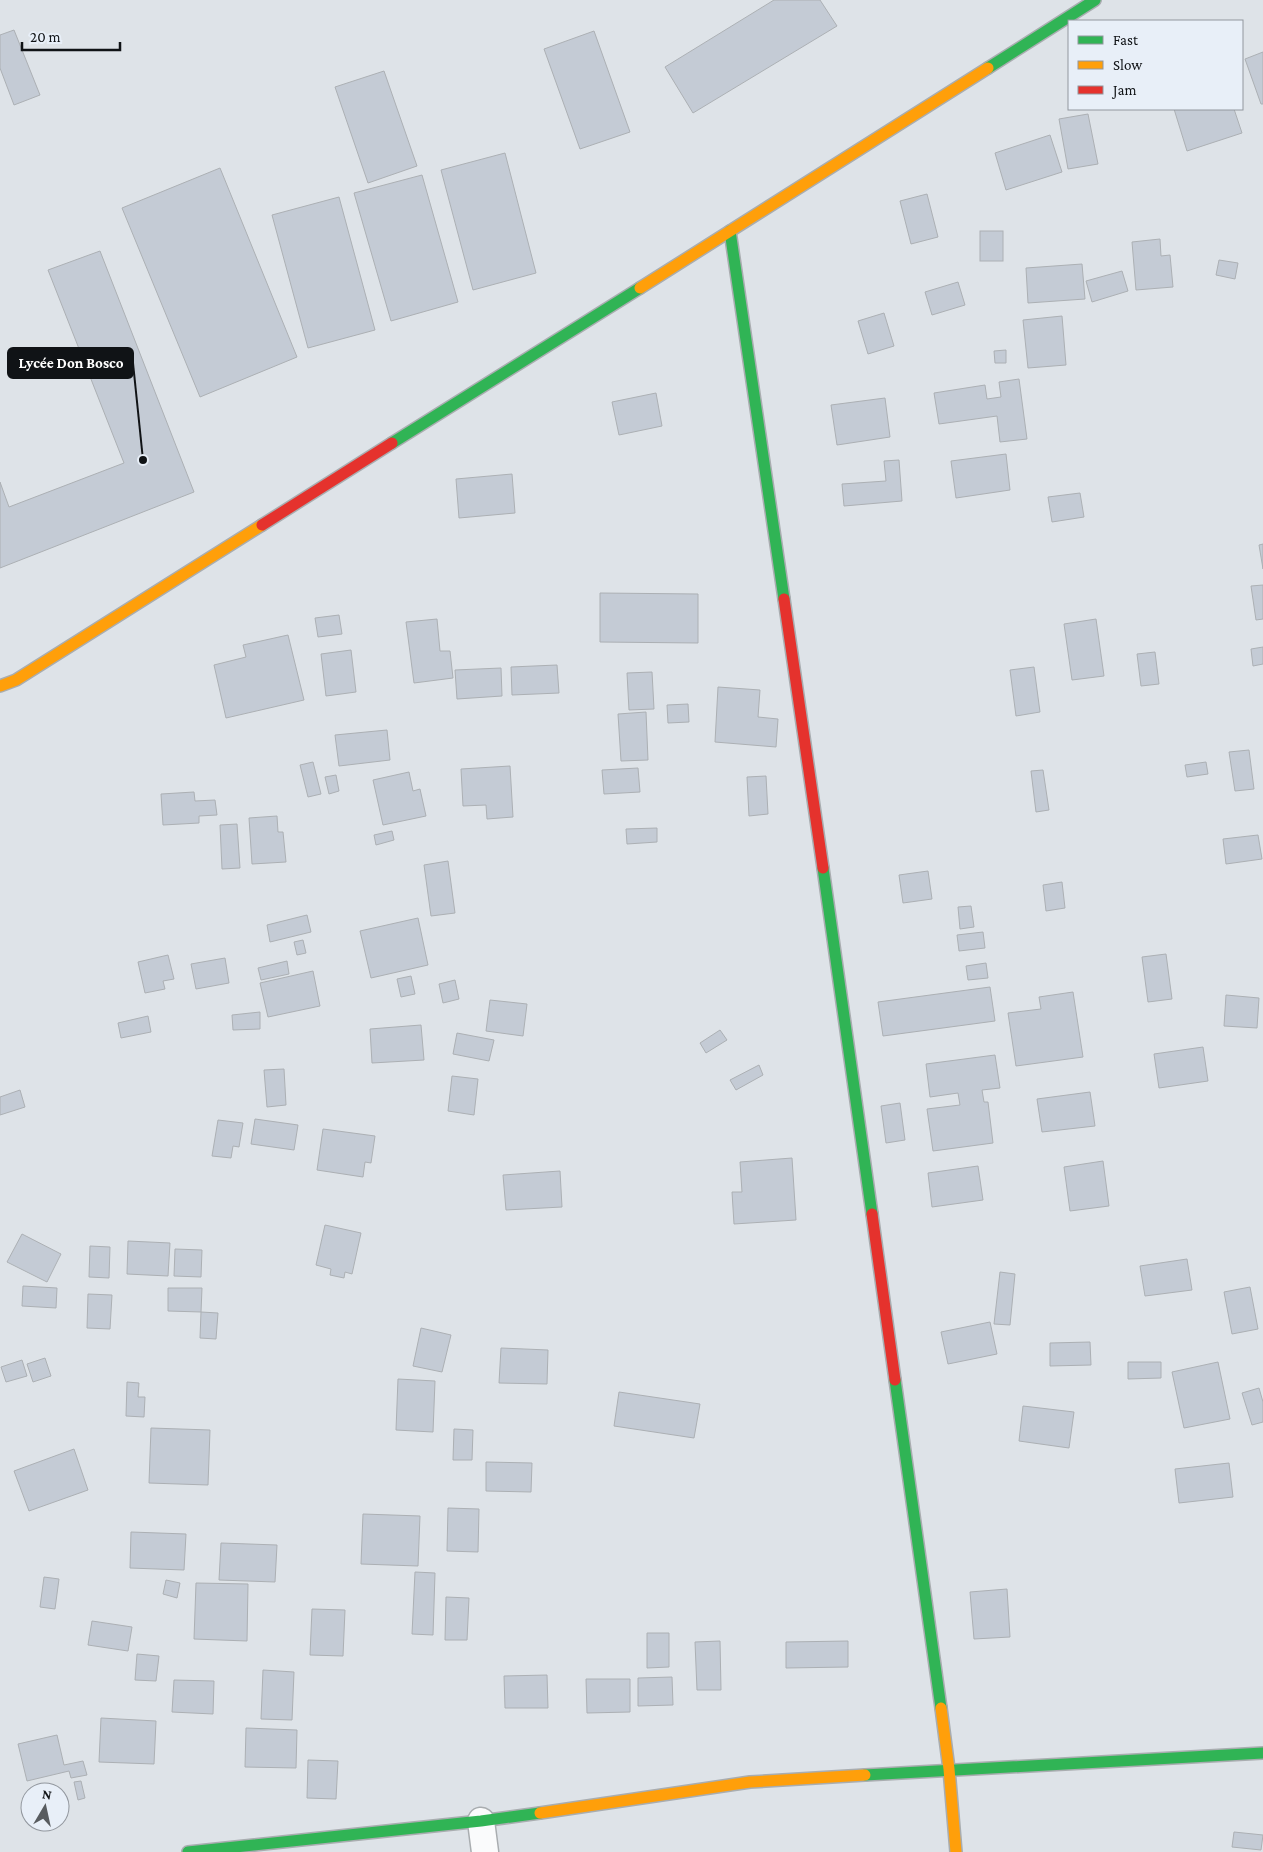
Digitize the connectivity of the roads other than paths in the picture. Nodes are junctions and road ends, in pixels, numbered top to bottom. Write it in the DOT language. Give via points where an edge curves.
graph roads {
  1 [pos="1095,0"];
  2 [pos="730,231"];
  3 [pos="0,686"];
  4 [pos="1263,1753"];
  5 [pos="949,1769"];
  6 [pos="481,1821"];
  7 [pos="188,1852"];
  8 [pos="485,1852"];
  9 [pos="956,1852"];
  1 -- 2 [label="street"];
  2 -- 3 [label="street" via="16,680"];
  2 -- 5 [label="street" via="856,1093"];
  4 -- 5 [label="street"];
  5 -- 6 [label="street" via="750,1782"];
  5 -- 9 [label="street"];
  6 -- 7 [label="street"];
  6 -- 8 [label="street"];
}
